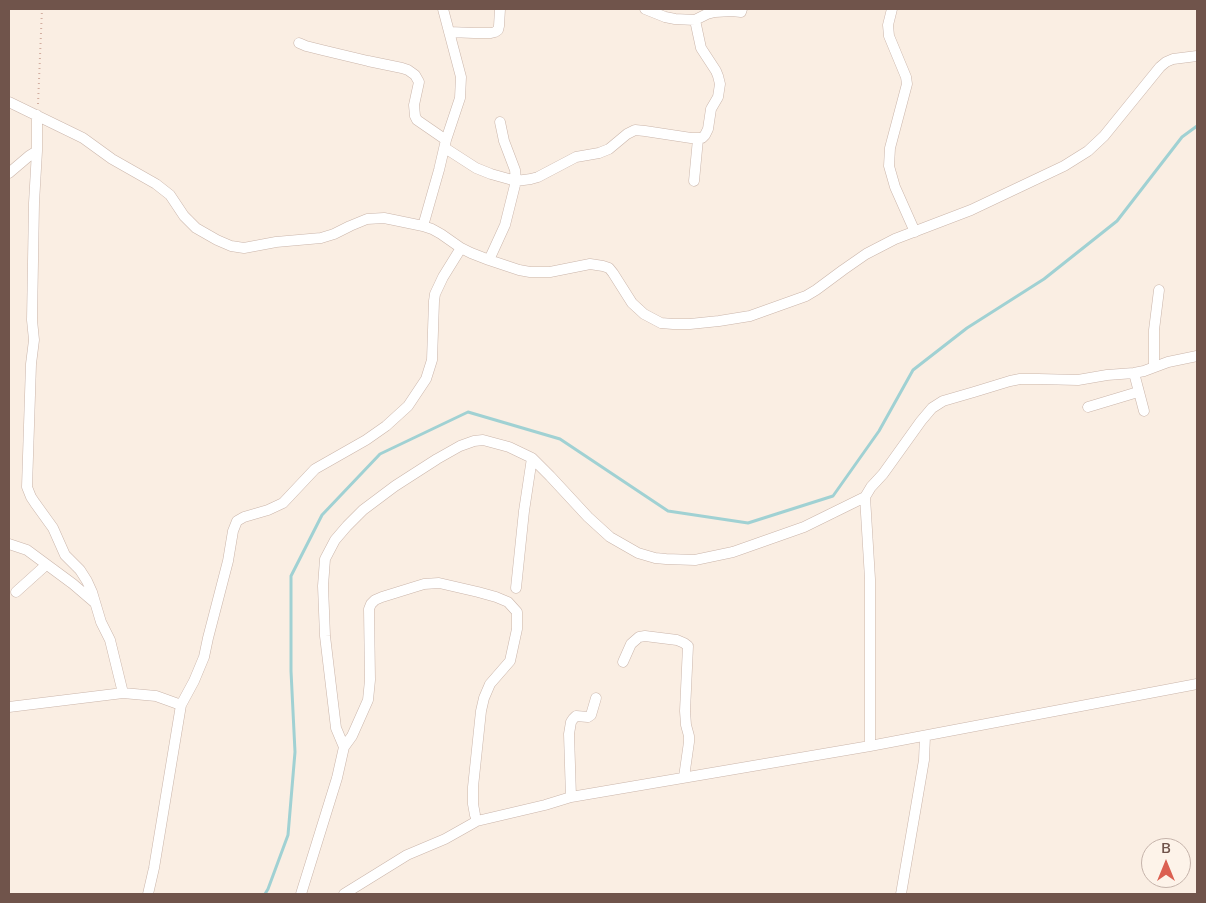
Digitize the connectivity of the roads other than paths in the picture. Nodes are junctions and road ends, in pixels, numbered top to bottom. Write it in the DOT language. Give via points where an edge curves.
graph roads {
  1 [pos="443,9"];
  2 [pos="500,9"];
  3 [pos="742,9"];
  4 [pos="892,9"];
  5 [pos="652,10"];
  6 [pos="695,20"];
  7 [pos="449,32"];
  8 [pos="299,42"];
  9 [pos="1197,56"];
  10 [pos="9,102"];
  11 [pos="37,115"];
  12 [pos="500,122"];
  13 [pos="698,139"];
  14 [pos="446,144"];
  15 [pos="38,151"];
  16 [pos="9,173"];
  17 [pos="516,181"];
  18 [pos="694,181"];
  19 [pos="423,226"];
  20 [pos="915,232"];
  21 [pos="461,248"];
  22 [pos="489,260"];
  23 [pos="1159,290"];
  24 [pos="1197,356"];
  25 [pos="1154,367"];
  26 [pos="1134,373"];
  27 [pos="1138,392"];
  28 [pos="1088,408"];
  29 [pos="1144,411"];
  30 [pos="532,458"];
  31 [pos="865,497"];
  32 [pos="9,544"];
  33 [pos="46,565"];
  34 [pos="516,588"];
  35 [pos="16,592"];
  36 [pos="94,602"];
  37 [pos="623,662"];
  38 [pos="1197,684"];
  39 [pos="123,693"];
  40 [pos="596,698"];
  41 [pos="181,705"];
  42 [pos="9,707"];
  43 [pos="925,736"];
  44 [pos="870,746"];
  45 [pos="344,747"];
  46 [pos="684,777"];
  47 [pos="571,797"];
  48 [pos="477,821"];
  49 [pos="349,893"];
  50 [pos="148,894"];
  51 [pos="301,894"];
  52 [pos="901,894"];
  1 -- 7 [label="street"];
  2 -- 7 [label="street" via="499,26 495,32"];
  3 -- 6 [label="street" via="741,12 706,14"];
  4 -- 20 [label="street" via="889,36 907,84 890,148 889,166"];
  5 -- 6 [label="street" via="665,17"];
  6 -- 13 [label="street" via="701,48 720,84 708,129"];
  7 -- 14 [label="street" via="461,86 459,106"];
  8 -- 14 [label="street" via="408,70 418,82 414,105 417,120"];
  9 -- 20 [label="street" via="1173,59 1160,67 1104,136 1078,158 971,210"];
  10 -- 11 [label="street"];
  11 -- 15 [label="street"];
  11 -- 19 [label="street" via="84,138 112,159 156,184 170,195 196,228 231,246 244,248 321,238 374,218"];
  12 -- 17 [label="street" via="516,170"];
  13 -- 17 [label="street" via="635,130 609,149 576,157 538,177"];
  13 -- 18 [label="street"];
  14 -- 17 [label="street" via="476,168"];
  14 -- 19 [label="street"];
  15 -- 16 [label="street"];
  15 -- 36 [label="street" via="28,487 65,554 87,581"];
  17 -- 22 [label="street" via="505,225"];
  19 -- 21 [label="street"];
  20 -- 22 [label="street" via="866,254 806,296 750,316 690,324 661,323 644,314 632,304 609,268 603,266 590,264 541,272 518,270"];
  21 -- 22 [label="street"];
  21 -- 41 [label="street" via="435,294 432,360 426,378 408,406 366,440 315,469 283,503 237,521 204,656"];
  23 -- 25 [label="street"];
  24 -- 25 [label="street"];
  25 -- 26 [label="street"];
  26 -- 27 [label="street"];
  26 -- 31 [label="street" via="1078,380 1020,379 943,400 921,421"];
  27 -- 28 [label="street"];
  27 -- 29 [label="street"];
  30 -- 31 [label="street" via="610,537 638,553 666,560 695,560 733,552 804,527"];
  30 -- 34 [label="street"];
  30 -- 45 [label="street" via="484,440 466,443 379,498 335,540 326,559 323,586 325,636 336,728"];
  31 -- 44 [label="street" via="870,579"];
  32 -- 33 [label="street" via="27,550"];
  33 -- 35 [label="street"];
  33 -- 36 [label="street"];
  36 -- 39 [label="street" via="110,640"];
  37 -- 46 [label="street" via="631,644 639,637 677,640 688,646 685,711 689,736"];
  38 -- 43 [label="street"];
  39 -- 41 [label="street" via="156,696"];
  39 -- 42 [label="street"];
  40 -- 47 [label="street" via="591,715 576,716 571,722"];
  41 -- 50 [label="street"];
  43 -- 44 [label="street"];
  43 -- 52 [label="street" via="924,760"];
  44 -- 46 [label="street"];
  45 -- 48 [label="street" via="368,700 369,609 375,600 433,582 508,602 517,612 518,629 510,661 490,684 482,704 473,787"];
  45 -- 51 [label="street"];
  46 -- 47 [label="street"];
  47 -- 48 [label="street"];
  48 -- 49 [label="street" via="407,855"];
}
